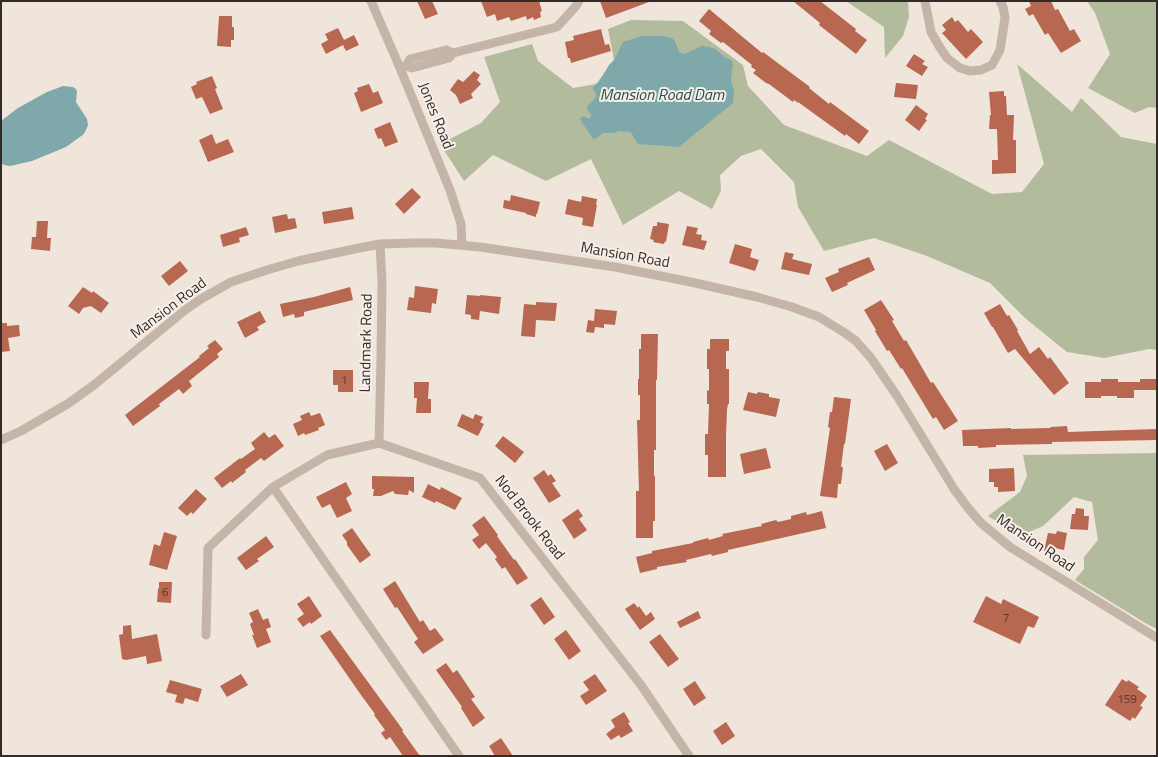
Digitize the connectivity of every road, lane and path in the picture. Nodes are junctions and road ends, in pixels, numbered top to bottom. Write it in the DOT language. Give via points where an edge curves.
graph roads {
  1 [pos="371,1"];
  2 [pos="579,1"];
  3 [pos="925,1"];
  4 [pos="1000,1"];
  5 [pos="403,67"];
  6 [pos="380,244"];
  7 [pos="462,245"];
  8 [pos="1,440"];
  9 [pos="379,443"];
  10 [pos="273,487"];
  11 [pos="206,634"];
  12 [pos="1157,638"];
  13 [pos="459,756"];
  14 [pos="689,756"];
  1 -- 5 [label="street, Jones Road"];
  2 -- 5 [label="street" via="557,27 453,53 446,50 410,59"];
  3 -- 4 [label="street" via="931,32 939,46 947,58 970,71 992,65 1000,50 1005,18"];
  5 -- 7 [label="street, Jones Road" via="450,190 461,224"];
  6 -- 7 [label="street, Mansion Road"];
  6 -- 8 [label="street, Mansion Road" via="266,270 219,288 185,310 69,403"];
  6 -- 9 [label="street, Landmark Road"];
  7 -- 12 [label="street, Mansion Road" via="596,264 691,282 792,306 835,325 871,358 954,489 980,523 1010,547"];
  9 -- 10 [label="street" via="327,454"];
  9 -- 14 [label="street, Nod Brook Road" via="480,478 641,685"];
  10 -- 11 [label="street" via="208,548"];
  10 -- 13 [label="street"];
}
